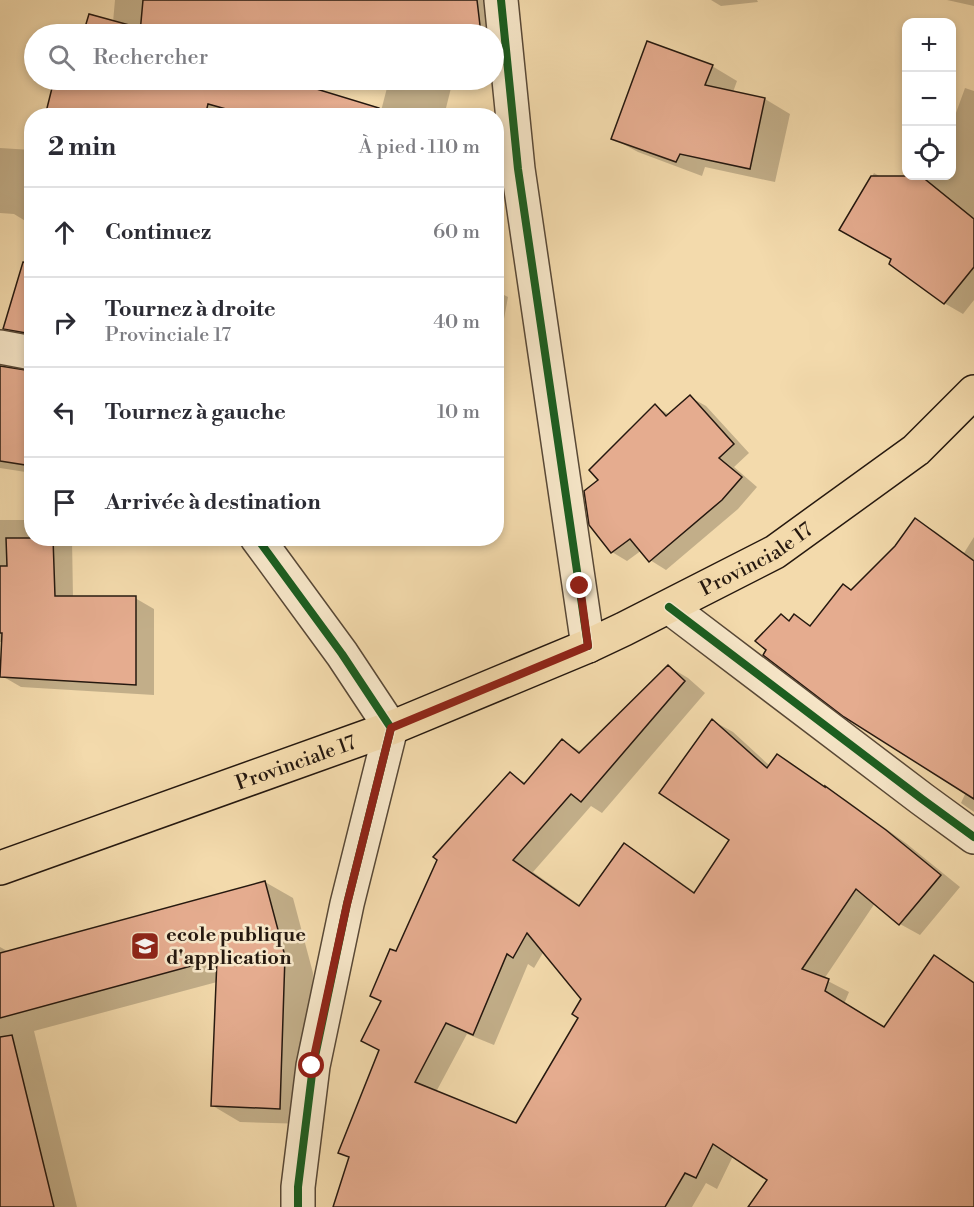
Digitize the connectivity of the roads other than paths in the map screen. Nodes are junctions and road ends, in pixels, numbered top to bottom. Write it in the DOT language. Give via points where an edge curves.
graph roads {
  1 [pos="501,0"];
  2 [pos="503,24"];
  3 [pos="504,30"];
  4 [pos="0,346"];
  5 [pos="24,351"];
  6 [pos="974,392"];
  7 [pos="263,546"];
  8 [pos="669,607"];
  9 [pos="588,646"];
  10 [pos="391,728"];
  11 [pos="974,837"];
  12 [pos="0,867"];
  13 [pos="298,1207"];
  1 -- 2 [label="street"];
  3 -- 9 [label="street" via="518,169"];
  4 -- 5 [label="street"];
  6 -- 8 [label="main road, Provinciale 17" via="916,450 775,552"];
  7 -- 10 [label="street"];
  8 -- 9 [label="main road, Provinciale 17"];
  8 -- 11 [label="street"];
  9 -- 10 [label="main road, Provinciale 17"];
  10 -- 12 [label="main road, Provinciale 17"];
  10 -- 13 [label="street" via="312,1066"];
}
